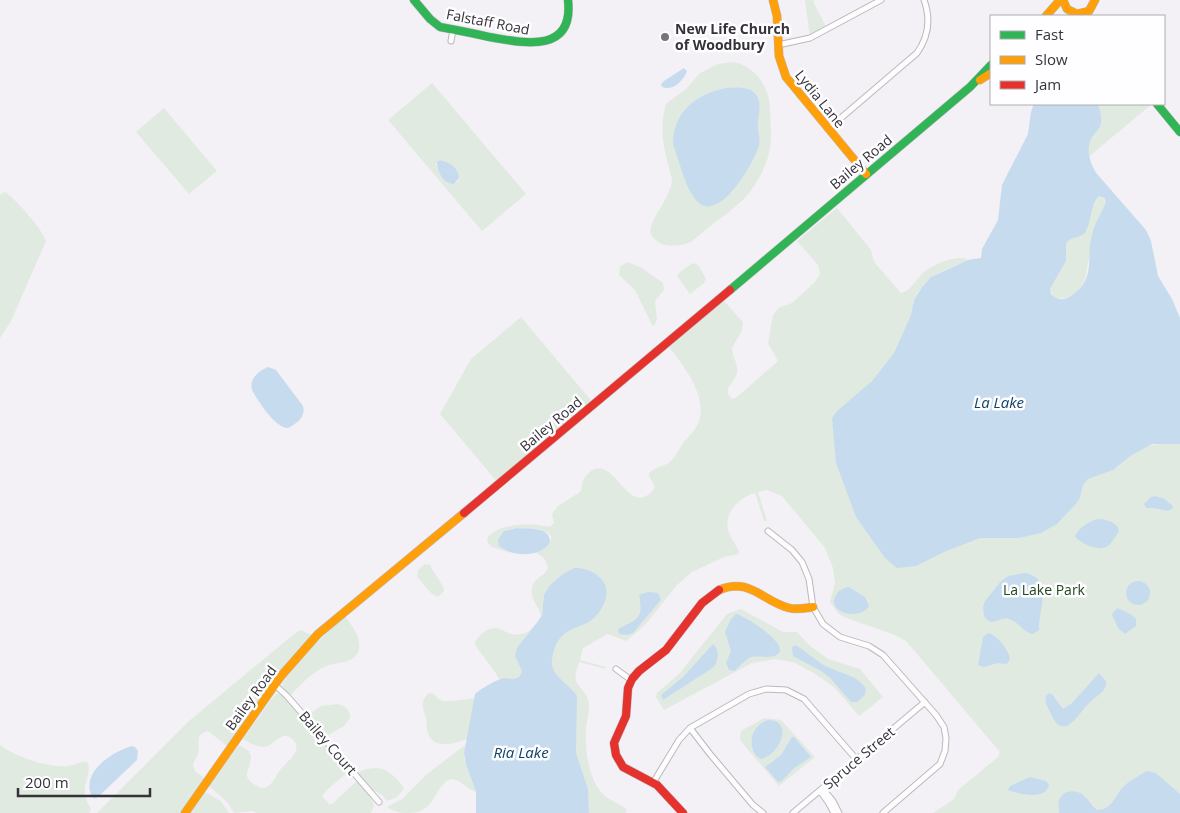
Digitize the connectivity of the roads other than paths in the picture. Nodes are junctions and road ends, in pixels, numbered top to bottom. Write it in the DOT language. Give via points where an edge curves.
graph roads {
  1 [pos="414,0"];
  2 [pos="568,0"];
  3 [pos="773,0"];
  4 [pos="881,0"];
  5 [pos="924,0"];
  6 [pos="1062,0"];
  7 [pos="1095,0"];
  8 [pos="1047,15"];
  9 [pos="1077,15"];
  10 [pos="1094,15"];
  11 [pos="453,30"];
  12 [pos="451,41"];
  13 [pos="778,45"];
  14 [pos="990,66"];
  15 [pos="990,74"];
  16 [pos="970,87"];
  17 [pos="1158,105"];
  18 [pos="828,129"];
  19 [pos="1180,132"];
  20 [pos="866,174"];
  21 [pos="768,530"];
  22 [pos="813,607"];
  23 [pos="616,669"];
  24 [pos="631,680"];
  25 [pos="275,685"];
  26 [pos="925,702"];
  27 [pos="690,728"];
  28 [pos="857,760"];
  29 [pos="654,783"];
  30 [pos="821,790"];
  31 [pos="380,802"];
  32 [pos="185,813"];
  33 [pos="683,813"];
  34 [pos="763,813"];
  35 [pos="793,813"];
  36 [pos="834,813"];
  37 [pos="839,813"];
  38 [pos="883,813"];
  1 -- 11 [label="main road, Falstaff Road" via="435,24"];
  2 -- 11 [label="main road, Falstaff Road" via="570,13 565,27 543,42 523,43"];
  3 -- 13 [label="main road, Lydia Lane"];
  4 -- 13 [label="street" via="810,38"];
  5 -- 18 [label="street" via="928,28 917,53"];
  6 -- 8 [label="main road"];
  6 -- 9 [label="main road" via="1067,9"];
  7 -- 9 [label="main road" via="1089,11"];
  7 -- 10 [label="main road"];
  11 -- 12 [label="street"];
  13 -- 18 [label="main road, Lydia Lane" via="786,77"];
  14 -- 16 [label="main road, Bailey Road"];
  15 -- 16 [label="main road, Bailey Road"];
  16 -- 20 [label="main road, Bailey Road"];
  17 -- 19 [label="main road"];
  18 -- 20 [label="main road, Lydia Lane"];
  20 -- 25 [label="main road, Bailey Road" via="326,627 296,657"];
  21 -- 22 [label="street" via="802,562 809,579"];
  22 -- 24 [label="main road" via="786,608 741,585 719,589 708,597 667,649"];
  22 -- 26 [label="street" via="823,624 834,634 869,646 883,655"];
  23 -- 24 [label="street"];
  24 -- 29 [label="main road" via="625,716 615,738 615,751 627,771"];
  25 -- 31 [label="street, Bailey Court"];
  25 -- 32 [label="main road, Bailey Road"];
  26 -- 28 [label="street, Spruce Street"];
  26 -- 38 [label="street" via="943,724 946,735 943,758 938,767"];
  27 -- 28 [label="street" via="754,692 782,689 808,702"];
  27 -- 29 [label="street" via="679,740"];
  27 -- 34 [label="street"];
  28 -- 30 [label="street, Spruce Street"];
  29 -- 33 [label="main road"];
  30 -- 35 [label="street, Spruce Street"];
  30 -- 36 [label="street"];
  30 -- 37 [label="street" via="833,801"];
}
